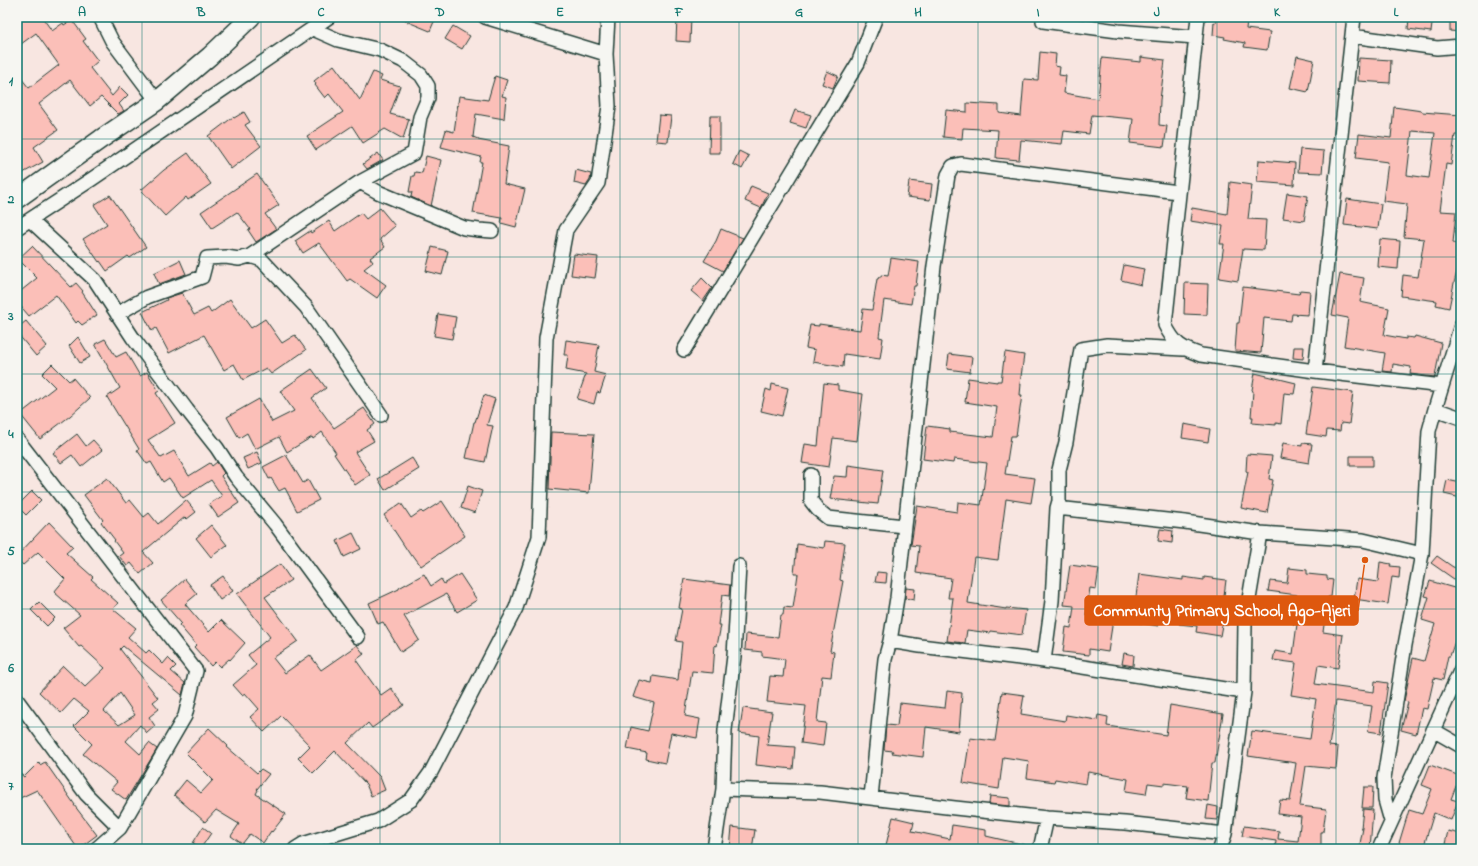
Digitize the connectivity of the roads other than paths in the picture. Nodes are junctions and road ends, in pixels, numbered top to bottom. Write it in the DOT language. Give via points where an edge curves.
graph roads {
  1 [pos="100,17"];
  2 [pos="251,17"];
  3 [pos="329,17"];
  4 [pos="485,17"];
  5 [pos="608,17"];
  6 [pos="876,17"];
  7 [pos="1044,17"];
  8 [pos="1198,17"];
  9 [pos="1354,17"];
  10 [pos="313,29"];
  11 [pos="1352,36"];
  12 [pos="1195,37"];
  13 [pos="1461,46"];
  14 [pos="606,54"];
  15 [pos="157,101"];
  16 [pos="360,182"];
  17 [pos="1178,192"];
  18 [pos="17,199"];
  19 [pos="30,220"];
  20 [pos="17,228"];
  21 [pos="492,231"];
  22 [pos="256,258"];
  23 [pos="118,314"];
  24 [pos="1461,325"];
  25 [pos="1184,349"];
  26 [pos="684,350"];
  27 [pos="1315,371"];
  28 [pos="1442,386"];
  29 [pos="1435,409"];
  30 [pos="381,415"];
  31 [pos="1461,418"];
  32 [pos="17,439"];
  33 [pos="811,475"];
  34 [pos="1057,508"];
  35 [pos="904,526"];
  36 [pos="1260,533"];
  37 [pos="1422,554"];
  38 [pos="739,566"];
  39 [pos="358,637"];
  40 [pos="890,641"];
  41 [pos="1044,661"];
  42 [pos="1461,669"];
  43 [pos="1244,692"];
  44 [pos="17,700"];
  45 [pos="1433,730"];
  46 [pos="1461,746"];
  47 [pos="723,789"];
  48 [pos="871,797"];
  49 [pos="1047,818"];
  50 [pos="1391,821"];
  51 [pos="120,828"];
  52 [pos="1225,834"];
  53 [pos="96,849"];
  54 [pos="295,849"];
  55 [pos="714,849"];
  56 [pos="1040,849"];
  57 [pos="1220,849"];
  58 [pos="1379,849"];
  1 -- 15 [label="street" via="112,41"];
  2 -- 15 [label="main road"];
  3 -- 10 [label="street"];
  4 -- 14 [label="street"];
  5 -- 14 [label="street"];
  6 -- 26 [label="street" via="858,64"];
  7 -- 12 [label="street" via="1043,20 1118,32"];
  8 -- 12 [label="street"];
  9 -- 11 [label="street"];
  10 -- 16 [label="street" via="338,40 380,50 404,61 421,74 428,86 428,98 420,117 414,153"];
  10 -- 19 [label="street" via="293,40"];
  11 -- 13 [label="street" via="1436,48"];
  11 -- 27 [label="street"];
  12 -- 17 [label="street"];
  14 -- 54 [label="street" via="609,106 598,182 566,230 546,338 539,537 516,608 431,772 411,800 378,821 303,844"];
  15 -- 18 [label="main road"];
  16 -- 21 [label="street" via="464,228"];
  16 -- 22 [label="street" via="263,247"];
  17 -- 25 [label="street" via="1165,325 1171,337"];
  17 -- 35 [label="street" via="979,165 953,166 946,185 934,266"];
  19 -- 20 [label="street"];
  19 -- 23 [label="street" via="95,280"];
  22 -- 23 [label="street" via="207,258 202,277 147,297"];
  22 -- 30 [label="street" via="306,307"];
  23 -- 39 [label="street" via="236,477 275,524"];
  24 -- 28 [label="street"];
  25 -- 27 [label="street" via="1201,355"];
  25 -- 34 [label="street" via="1108,345 1081,349 1059,470"];
  27 -- 28 [label="street"];
  28 -- 29 [label="street"];
  29 -- 31 [label="street"];
  29 -- 37 [label="street" via="1430,431"];
  32 -- 51 [label="street" via="196,671 185,716"];
  33 -- 35 [label="street" via="811,502 828,518"];
  34 -- 36 [label="street"];
  34 -- 41 [label="street" via="1052,601"];
  35 -- 40 [label="street"];
  36 -- 37 [label="street" via="1363,540"];
  36 -- 43 [label="street" via="1245,623"];
  37 -- 50 [label="street" via="1384,778 1385,800"];
  38 -- 47 [label="street" via="734,656 725,730"];
  40 -- 41 [label="street"];
  40 -- 48 [label="street" via="885,659"];
  41 -- 43 [label="street"];
  42 -- 45 [label="street"];
  43 -- 52 [label="street"];
  44 -- 51 [label="street" via="86,794"];
  45 -- 46 [label="street"];
  45 -- 50 [label="street"];
  47 -- 48 [label="street" via="820,792"];
  47 -- 55 [label="street"];
  48 -- 49 [label="street"];
  49 -- 52 [label="street" via="1126,823"];
  49 -- 56 [label="street"];
  50 -- 58 [label="street"];
  51 -- 53 [label="street"];
  52 -- 57 [label="street"];
}
